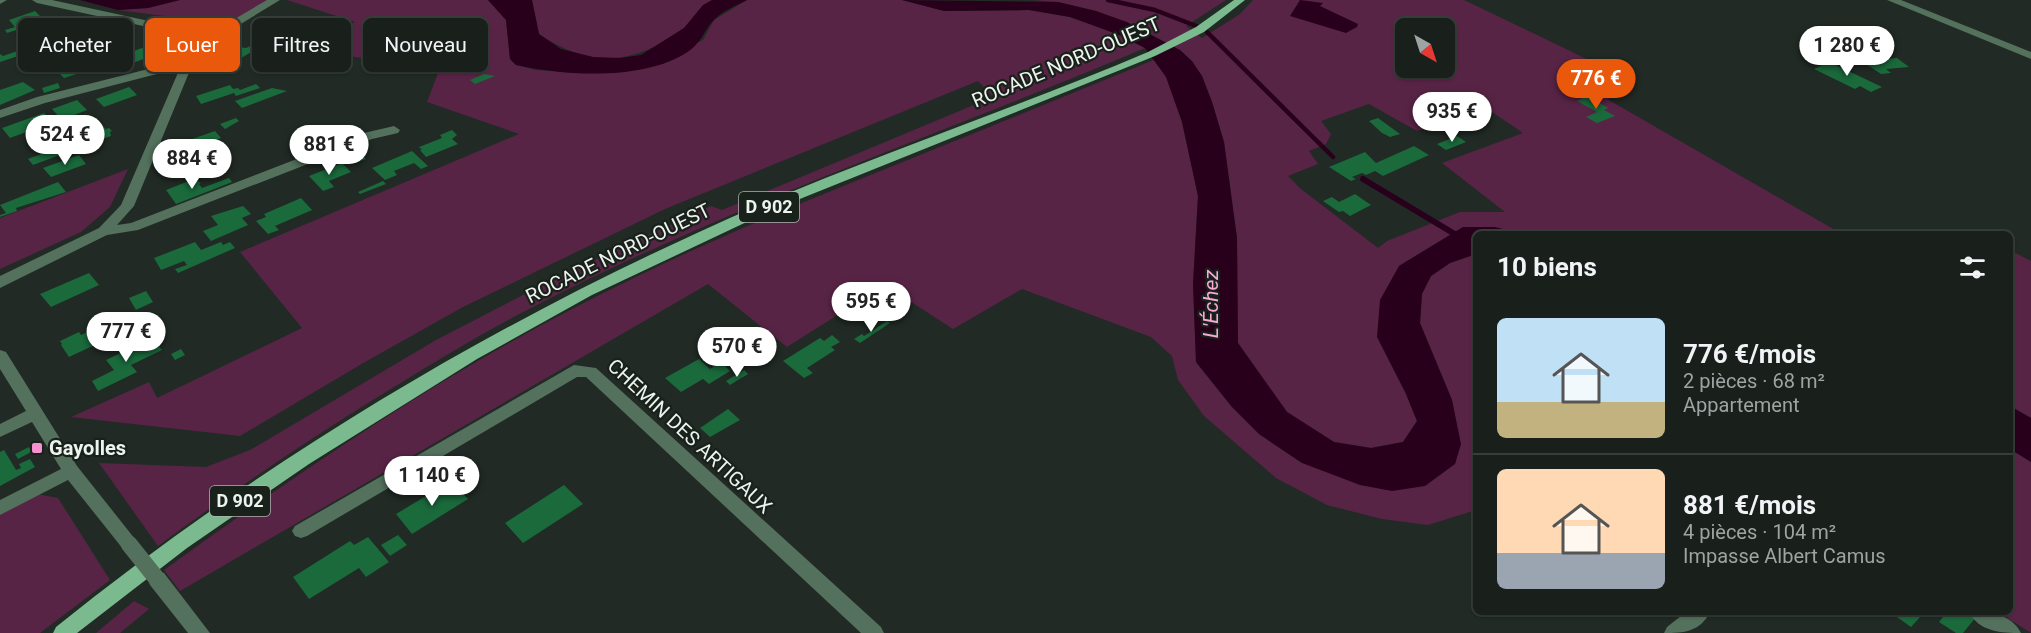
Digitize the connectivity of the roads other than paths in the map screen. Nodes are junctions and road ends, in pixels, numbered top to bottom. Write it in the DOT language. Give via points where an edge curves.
graph roads {
  1 [pos="37,0"];
  2 [pos="275,0"];
  3 [pos="1240,0"];
  4 [pos="1893,0"];
  5 [pos="240,20"];
  6 [pos="145,24"];
  7 [pos="2031,56"];
  8 [pos="145,71"];
  9 [pos="184,72"];
  10 [pos="0,114"];
  11 [pos="394,130"];
  12 [pos="104,231"];
  13 [pos="0,283"];
  14 [pos="0,356"];
  15 [pos="36,413"];
  16 [pos="0,431"];
  17 [pos="71,471"];
  18 [pos="0,508"];
  19 [pos="301,531"];
  20 [pos="1696,615"];
  21 [pos="1983,615"];
  22 [pos="63,633"];
  23 [pos="200,633"];
  24 [pos="874,633"];
  25 [pos="1674,633"];
  26 [pos="2011,633"];
  1 -- 6 [label="street"];
  2 -- 5 [label="street"];
  3 -- 22 [label="main road, ROCADE NORD-OUEST / D 902" via="1230,10 1177,40 1126,64 765,208 560,305 426,379 248,495"];
  4 -- 7 [label="street"];
  8 -- 10 [label="street"];
  9 -- 12 [label="street" via="127,206"];
  11 -- 12 [label="street" via="368,136 133,227"];
  12 -- 13 [label="street"];
  14 -- 15 [label="street"];
  15 -- 16 [label="street"];
  15 -- 17 [label="street"];
  17 -- 18 [label="street"];
  17 -- 23 [label="street, bridge"];
  19 -- 24 [label="street, CHEMIN DES ARTIGAUX" via="574,371 590,372"];
  20 -- 25 [label="street"];
  21 -- 26 [label="street"];
}
